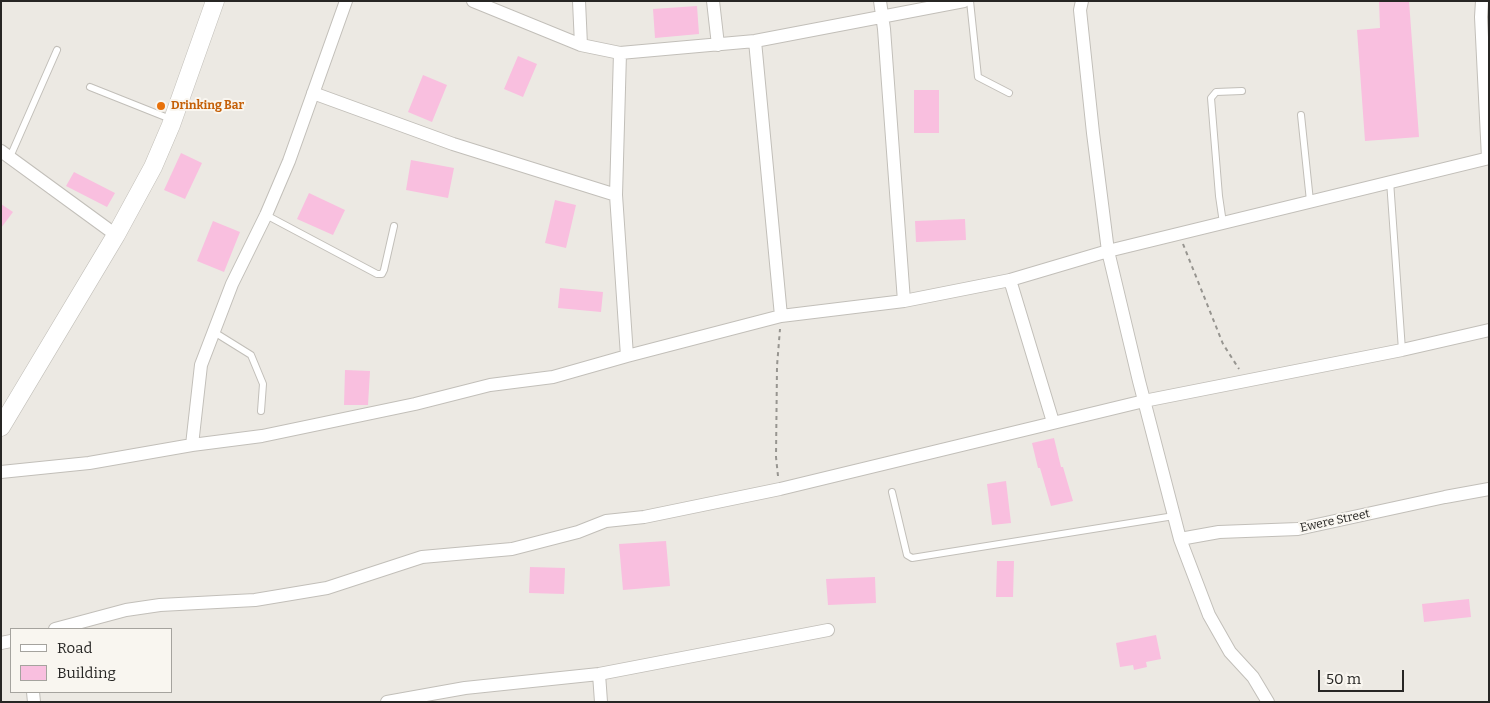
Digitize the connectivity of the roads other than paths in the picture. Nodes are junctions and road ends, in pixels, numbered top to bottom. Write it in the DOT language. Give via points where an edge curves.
graph roads {
  1 [pos="215,1"];
  2 [pos="346,1"];
  3 [pos="473,1"];
  4 [pos="579,1"];
  5 [pos="713,1"];
  6 [pos="880,1"];
  7 [pos="964,1"];
  8 [pos="970,1"];
  9 [pos="1082,1"];
  10 [pos="1482,1"];
  11 [pos="882,17"];
  12 [pos="755,41"];
  13 [pos="581,45"];
  14 [pos="718,45"];
  15 [pos="57,50"];
  16 [pos="620,53"];
  17 [pos="90,87"];
  18 [pos="1242,91"];
  19 [pos="313,93"];
  20 [pos="1009,93"];
  21 [pos="1301,115"];
  22 [pos="173,120"];
  23 [pos="5,157"];
  24 [pos="1488,158"];
  25 [pos="1390,181"];
  26 [pos="616,196"];
  27 [pos="1310,201"];
  28 [pos="266,215"];
  29 [pos="1223,223"];
  30 [pos="394,226"];
  31 [pos="116,235"];
  32 [pos="1108,251"];
  33 [pos="1010,280"];
  34 [pos="904,301"];
  35 [pos="781,316"];
  36 [pos="1489,330"];
  37 [pos="214,332"];
  38 [pos="1402,350"];
  39 [pos="628,356"];
  40 [pos="1144,401"];
  41 [pos="261,411"];
  42 [pos="1053,422"];
  43 [pos="2,424"];
  44 [pos="192,445"];
  45 [pos="1,472"];
  46 [pos="1489,490"];
  47 [pos="892,492"];
  48 [pos="1174,516"];
  49 [pos="1180,539"];
  50 [pos="59,628"];
  51 [pos="828,630"];
  52 [pos="599,674"];
  53 [pos="386,702"];
  54 [pos="601,702"];
  55 [pos="1268,702"];
  1 -- 22 [label="street"];
  2 -- 19 [label="street"];
  3 -- 13 [label="street"];
  4 -- 13 [label="street"];
  5 -- 14 [label="street"];
  6 -- 11 [label="street"];
  7 -- 11 [label="street"];
  8 -- 20 [label="lane" via="978,77"];
  9 -- 32 [label="street" via="1080,10"];
  10 -- 24 [label="street"];
  11 -- 12 [label="street"];
  11 -- 34 [label="street"];
  12 -- 14 [label="street"];
  12 -- 35 [label="street"];
  13 -- 16 [label="street"];
  14 -- 16 [label="street"];
  15 -- 23 [label="lane"];
  16 -- 26 [label="street"];
  17 -- 22 [label="lane"];
  18 -- 29 [label="lane" via="1216,92 1211,98"];
  19 -- 26 [label="street" via="453,144"];
  19 -- 28 [label="street"];
  21 -- 27 [label="lane"];
  22 -- 31 [label="street" via="153,167"];
  23 -- 31 [label="street"];
  24 -- 25 [label="street"];
  25 -- 27 [label="street"];
  25 -- 38 [label="lane"];
  26 -- 39 [label="street"];
  27 -- 29 [label="street"];
  28 -- 30 [label="lane" via="377,274 384,270"];
  28 -- 37 [label="street" via="232,284"];
  29 -- 32 [label="street"];
  31 -- 43 [label="street"];
  32 -- 33 [label="street"];
  32 -- 40 [label="street"];
  33 -- 34 [label="street"];
  33 -- 42 [label="street"];
  34 -- 35 [label="street"];
  35 -- 39 [label="street"];
  36 -- 38 [label="street"];
  37 -- 41 [label="lane" via="251,355 262,384"];
  37 -- 44 [label="street" via="202,364"];
  38 -- 40 [label="street"];
  39 -- 44 [label="street" via="553,377 490,385 262,436"];
  40 -- 42 [label="street"];
  40 -- 48 [label="street"];
  42 -- 50 [label="street" via="780,489 644,518 606,521 578,532 512,549 422,557 327,588 255,600 126,610"];
  44 -- 45 [label="street" via="89,463"];
  46 -- 49 [label="street, Ewere Street" via="1298,529 1219,532"];
  47 -- 48 [label="lane" via="907,555 912,558"];
  48 -- 49 [label="street"];
  49 -- 55 [label="street" via="1208,615 1230,652 1253,677"];
  51 -- 52 [label="street"];
  52 -- 53 [label="street" via="465,688"];
  52 -- 54 [label="street"];
}
